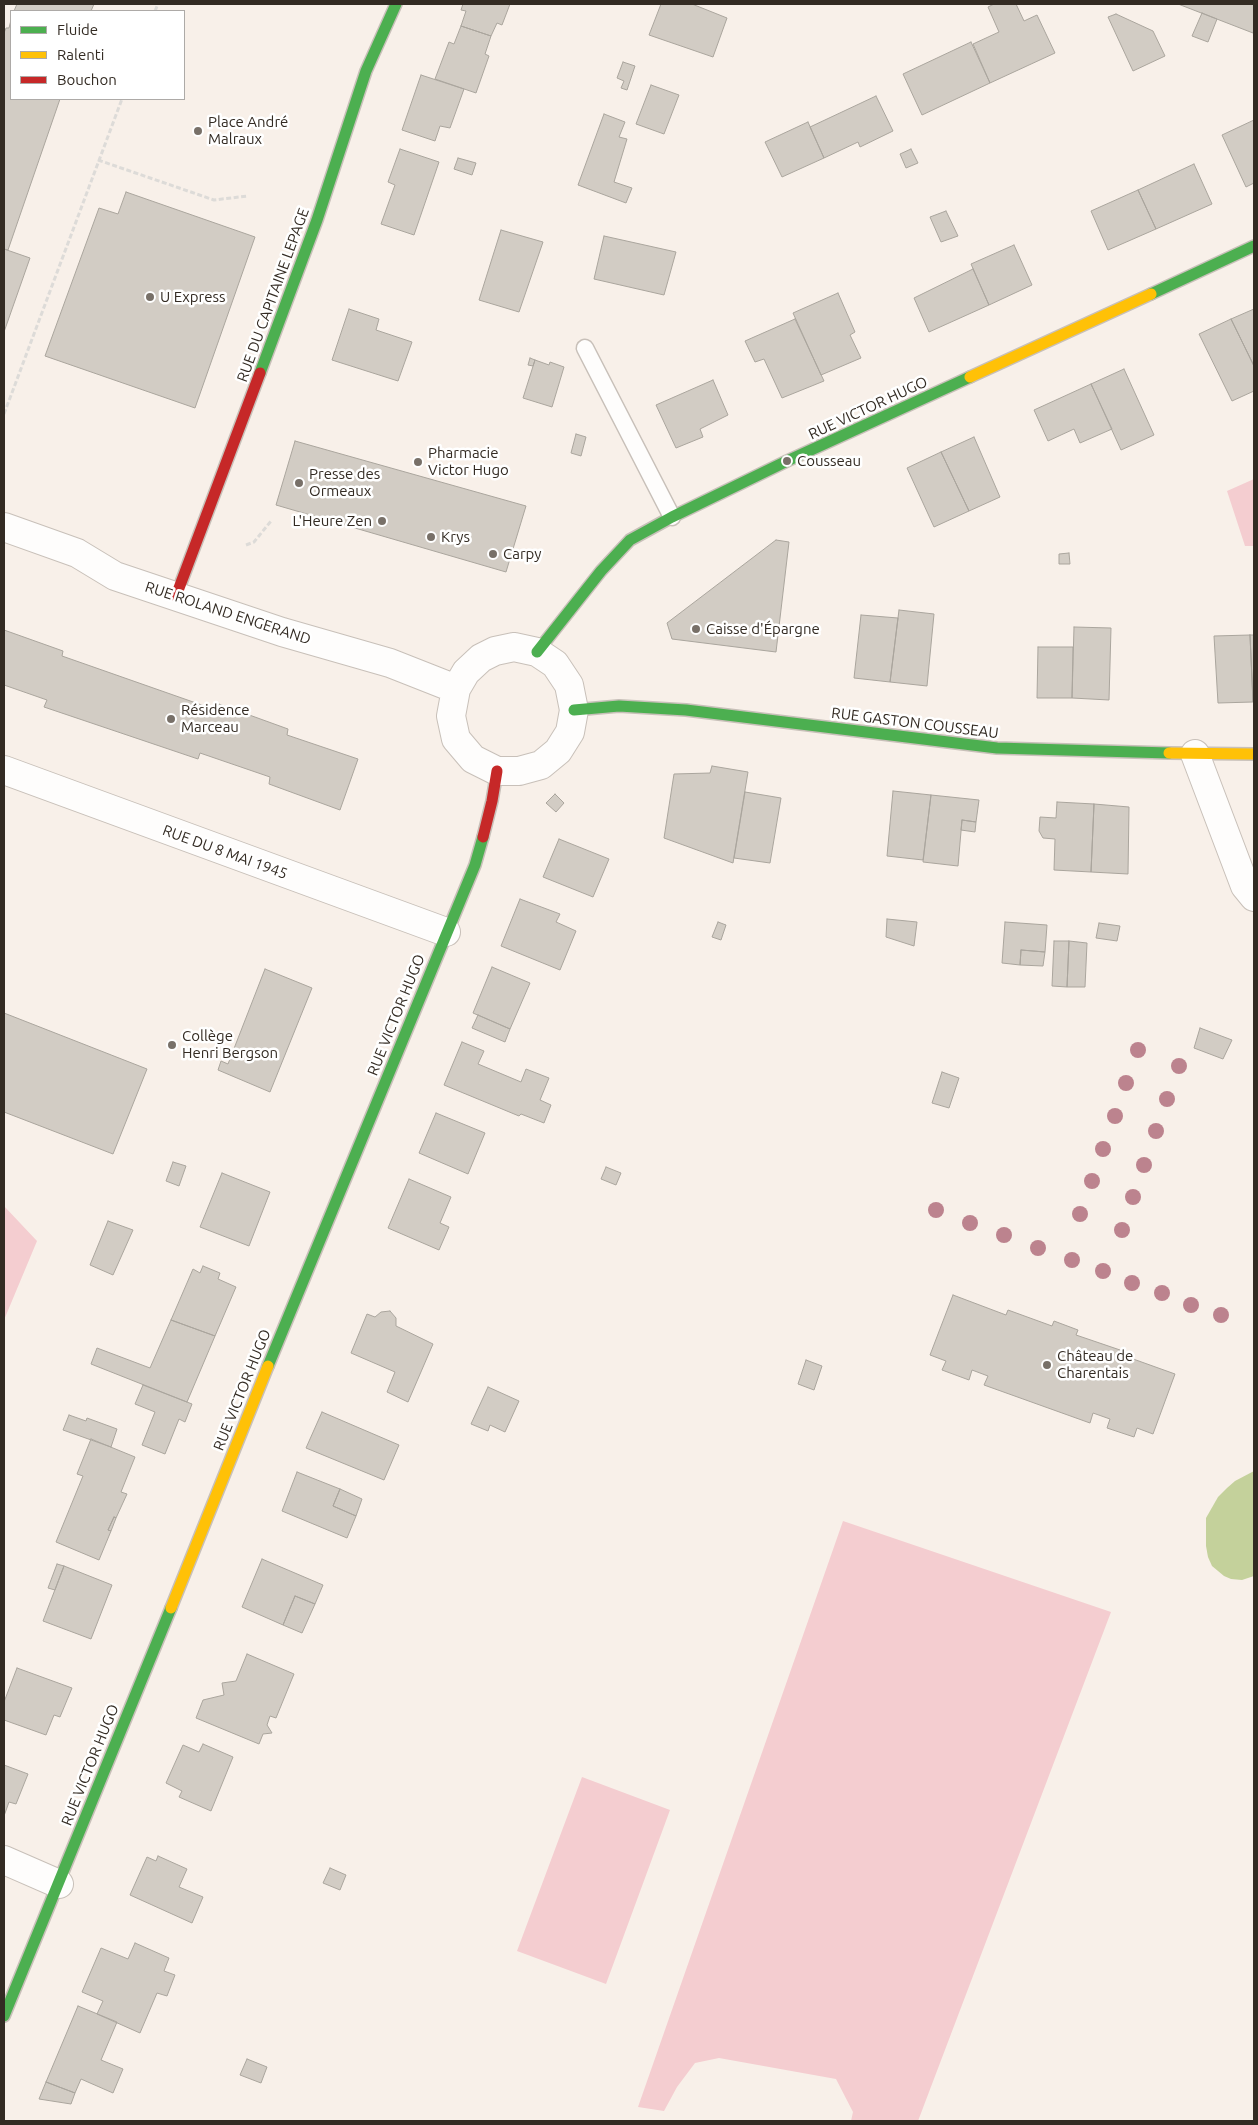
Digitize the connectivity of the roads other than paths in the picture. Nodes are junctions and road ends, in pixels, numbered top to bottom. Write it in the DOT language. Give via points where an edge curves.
graph roads {
  1 [pos="396,4"];
  2 [pos="1254,246"];
  3 [pos="585,348"];
  4 [pos="672,517"];
  5 [pos="4,527"];
  6 [pos="176,596"];
  7 [pos="537,652"];
  8 [pos="456,689"];
  9 [pos="574,710"];
  10 [pos="1195,754"];
  11 [pos="1254,754"];
  12 [pos="4,770"];
  13 [pos="497,771"];
  14 [pos="1254,897"];
  15 [pos="446,932"];
  16 [pos="4,1860"];
  17 [pos="59,1884"];
  18 [pos="4,2016"];
  1 -- 6 [label="street, RUE DU CAPITAINE LEPAGE" via="366,71 314,230"];
  2 -- 4 [label="street, RUE VICTOR HUGO"];
  3 -- 4 [label="lane"];
  4 -- 7 [label="street, RUE VICTOR HUGO" via="630,540 601,570"];
  5 -- 6 [label="street, RUE ROLAND ENGERAND" via="77,554 115,576"];
  6 -- 8 [label="street, RUE ROLAND ENGERAND" via="282,632 390,663"];
  7 -- 8 [label="street" via="514,647 495,651 481,658 466,672"];
  7 -- 9 [label="street" via="555,664 570,685"];
  8 -- 13 [label="street" via="451,716 456,739 473,759"];
  9 -- 10 [label="street, RUE GASTON COUSSEAU" via="619,706 686,710 997,748"];
  9 -- 13 [label="street" via="570,732 558,751 541,765 519,771"];
  10 -- 11 [label="street, RUE GASTON COUSSEAU"];
  10 -- 14 [label="street" via="1245,886"];
  12 -- 15 [label="street, RUE DU 8 MAI 1945"];
  13 -- 15 [label="street, RUE VICTOR HUGO" via="475,865"];
  15 -- 17 [label="street, RUE VICTOR HUGO"];
  16 -- 17 [label="street"];
  17 -- 18 [label="street, RUE VICTOR HUGO"];
}
